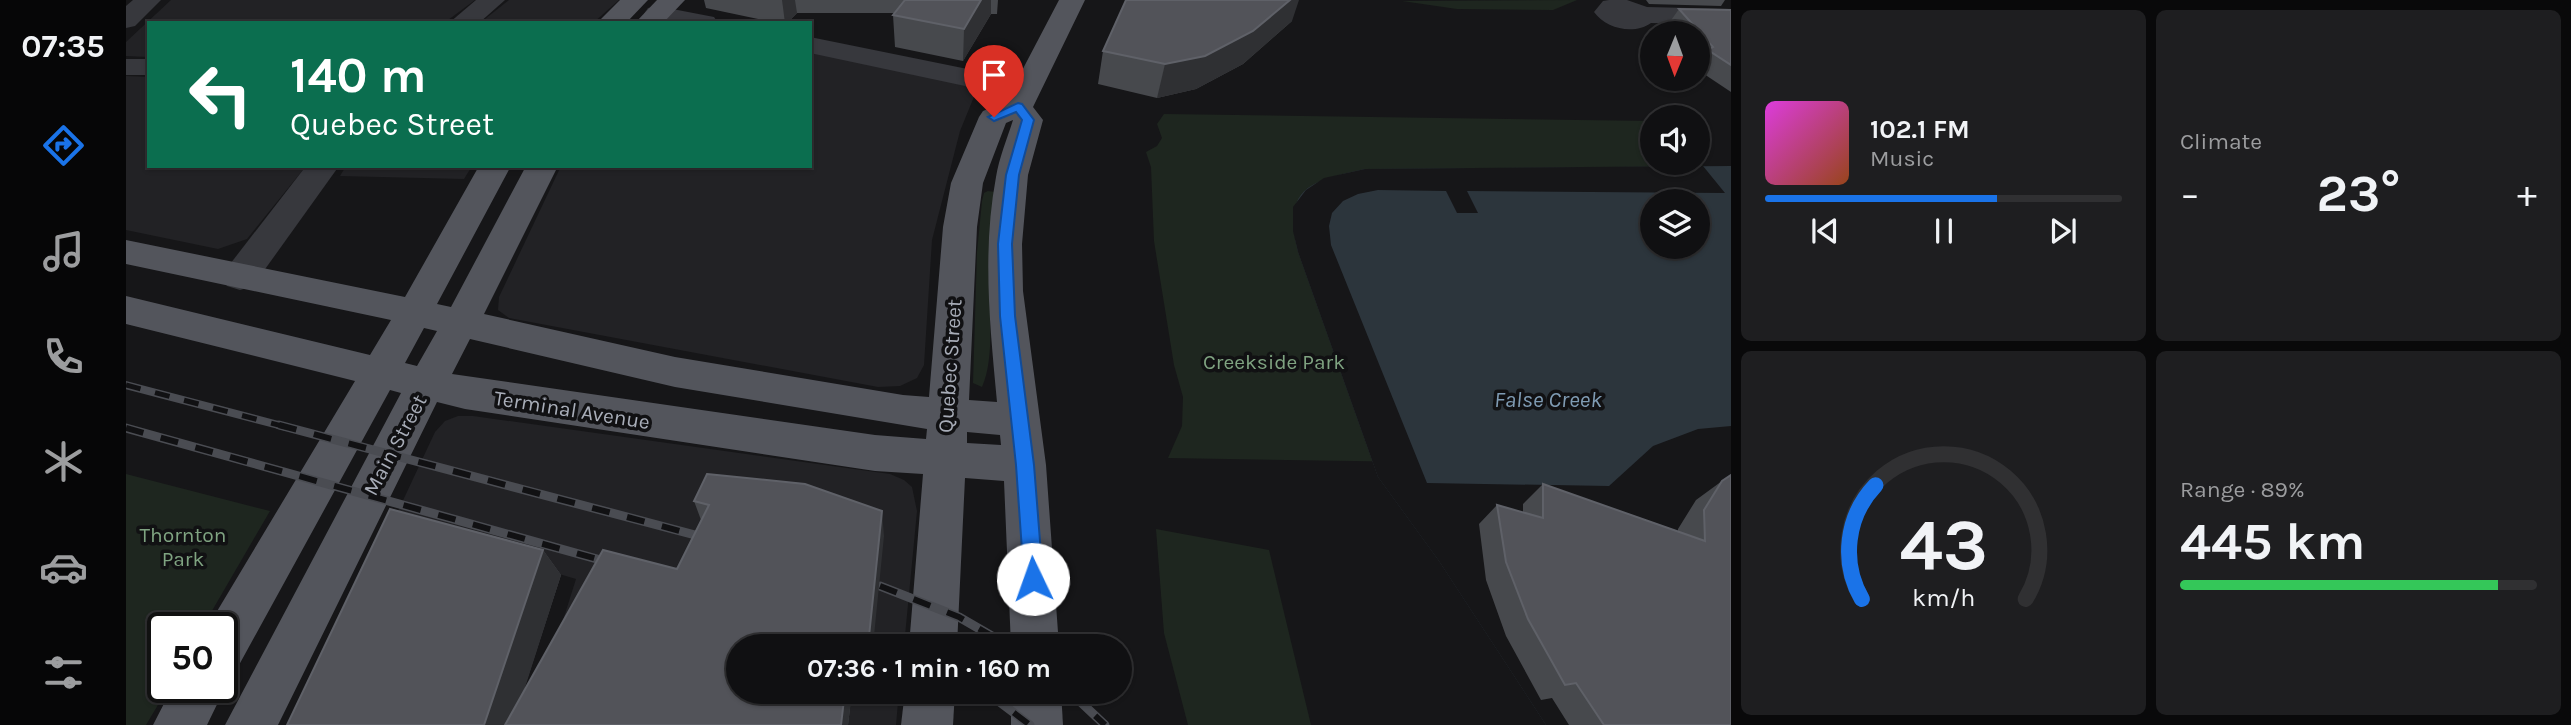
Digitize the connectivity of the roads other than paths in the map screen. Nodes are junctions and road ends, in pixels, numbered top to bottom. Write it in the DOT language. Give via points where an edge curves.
graph roads {
  1 [pos="148,0"];
  2 [pos="492,0"];
  3 [pos="1072,0"];
  4 [pos="1612,3"];
  5 [pos="653,9"];
  6 [pos="1731,17"];
  7 [pos="126,20"];
  8 [pos="465,21"];
  9 [pos="616,21"];
  10 [pos="698,21"];
  11 [pos="812,46"];
  12 [pos="126,67"];
  13 [pos="147,67"];
  14 [pos="1022,99"];
  15 [pos="322,168"];
  16 [pos="494,168"];
  17 [pos="541,168"];
  18 [pos="126,251"];
  19 [pos="240,277"];
  20 [pos="126,310"];
  21 [pos="414,312"];
  22 [pos="461,324"];
  23 [pos="379,372"];
  24 [pos="427,384"];
  25 [pos="946,414"];
  26 [pos="1020,419"];
  27 [pos="944,458"];
  28 [pos="1025,465"];
  29 [pos="238,620"];
  30 [pos="934,634"];
  31 [pos="1035,634"];
  32 [pos="191,703"];
  33 [pos="929,704"];
  34 [pos="1036,704"];
  35 [pos="179,725"];
  36 [pos="251,725"];
  37 [pos="928,725"];
  38 [pos="1037,725"];
  1 -- 7 [label="street"];
  2 -- 8 [label="street"];
  3 -- 14 [label="main road, Quebec Street"];
  4 -- 6 [label="street" via="1607,12 1616,19 1637,22 1640,15"];
  5 -- 9 [label="main road"];
  5 -- 10 [label="street"];
  11 -- 14 [label="street"];
  12 -- 13 [label="street"];
  14 -- 25 [label="main road, Quebec Street" via="994,117 967,184"];
  14 -- 26 [label="main road" via="1028,120 1013,175 1005,244 1011,355"];
  15 -- 19 [label="street"];
  16 -- 21 [label="main road"];
  17 -- 22 [label="main road, Main Street"];
  18 -- 19 [label="main road"];
  19 -- 21 [label="main road"];
  20 -- 23 [label="main road, Terminal Avenue"];
  21 -- 22 [label="main road"];
  21 -- 23 [label="main road"];
  22 -- 24 [label="main road, Main Street"];
  22 -- 25 [label="main road" via="675,372 903,411"];
  23 -- 24 [label="main road, Terminal Avenue"];
  23 -- 29 [label="main road"];
  24 -- 27 [label="main road, Terminal Avenue" via="606,416 875,453"];
  24 -- 36 [label="main road, Main Street"];
  25 -- 26 [label="main road"];
  25 -- 27 [label="main road, Quebec Street"];
  26 -- 28 [label="main road"];
  27 -- 28 [label="main road, Terminal Avenue"];
  27 -- 30 [label="main road, Quebec Street"];
  28 -- 31 [label="main road"];
  32 -- 35 [label="main road"];
  33 -- 37 [label="main road"];
  34 -- 38 [label="main road"];
}
